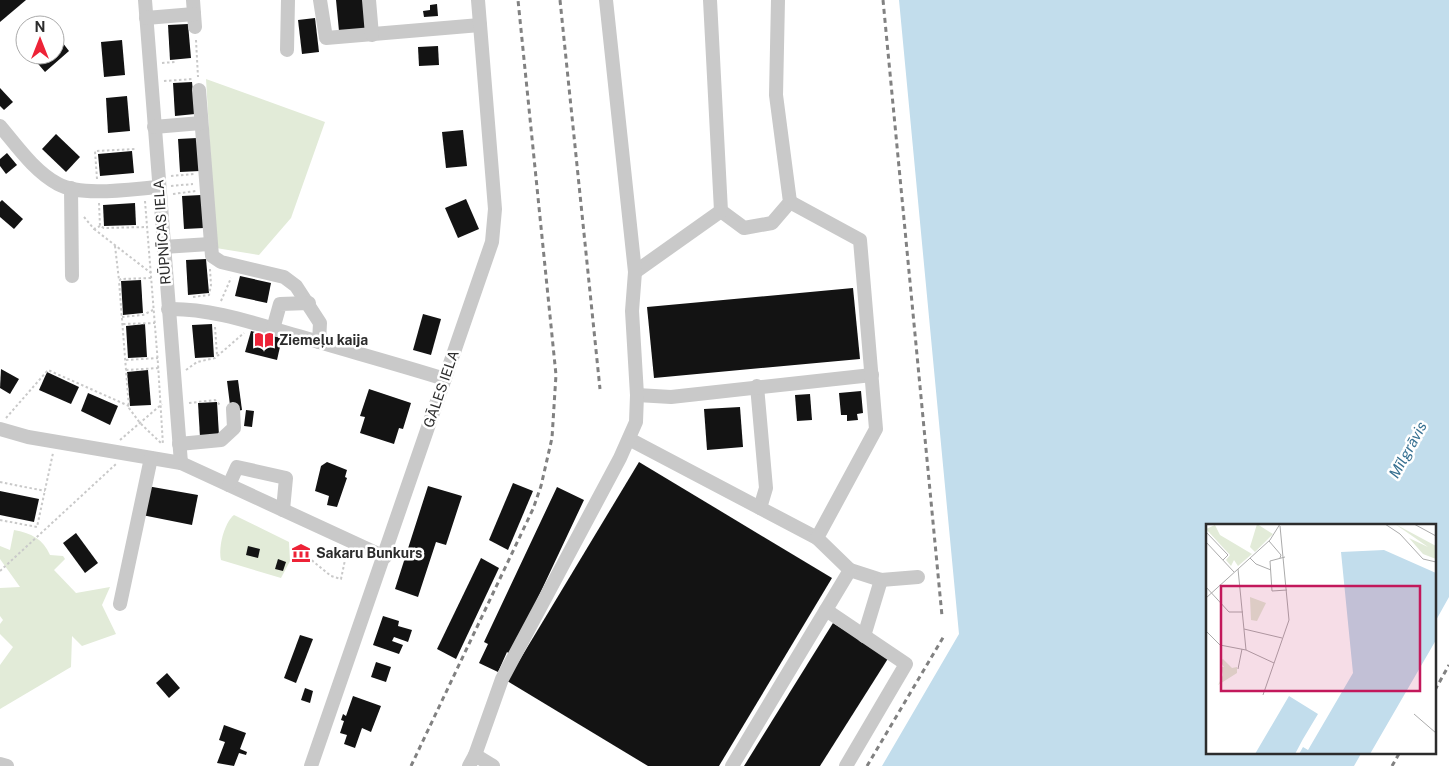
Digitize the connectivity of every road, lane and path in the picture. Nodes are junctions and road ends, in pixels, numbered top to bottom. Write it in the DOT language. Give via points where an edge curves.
graph roads {
  1 [pos="144,0"];
  2 [pos="288,0"];
  3 [pos="320,0"];
  4 [pos="369,0"];
  5 [pos="478,0"];
  6 [pos="606,0"];
  7 [pos="710,0"];
  8 [pos="778,0"];
  9 [pos="194,14"];
  10 [pos="146,18"];
  11 [pos="480,26"];
  12 [pos="372,35"];
  13 [pos="287,50"];
  14 [pos="175,62"];
  15 [pos="162,63"];
  16 [pos="199,90"];
  17 [pos="201,123"];
  18 [pos="0,126"];
  19 [pos="154,127"];
  20 [pos="158,187"];
  21 [pos="203,187"];
  22 [pos="144,188"];
  23 [pos="172,194"];
  24 [pos="72,195"];
  25 [pos="790,202"];
  26 [pos="721,211"];
  27 [pos="100,226"];
  28 [pos="94,229"];
  29 [pos="210,244"];
  30 [pos="116,246"];
  31 [pos="163,247"];
  32 [pos="210,262"];
  33 [pos="635,272"];
  34 [pos="151,273"];
  35 [pos="233,273"];
  36 [pos="72,276"];
  37 [pos="151,278"];
  38 [pos="120,280"];
  39 [pos="190,297"];
  40 [pos="308,303"];
  41 [pos="161,310"];
  42 [pos="214,314"];
  43 [pos="122,317"];
  44 [pos="155,322"];
  45 [pos="251,323"];
  46 [pos="122,324"];
  47 [pos="274,329"];
  48 [pos="319,342"];
  49 [pos="217,355"];
  50 [pos="158,358"];
  51 [pos="126,360"];
  52 [pos="159,368"];
  53 [pos="126,370"];
  54 [pos="186,370"];
  55 [pos="872,375"];
  56 [pos="444,379"];
  57 [pos="757,386"];
  58 [pos="175,393"];
  59 [pos="637,395"];
  60 [pos="189,403"];
  61 [pos="161,405"];
  62 [pos="129,406"];
  63 [pos="227,411"];
  64 [pos="140,423"];
  65 [pos="1,426"];
  66 [pos="123,437"];
  67 [pos="629,439"];
  68 [pos="56,441"];
  69 [pos="179,444"];
  70 [pos="162,445"];
  71 [pos="126,454"];
  72 [pos="150,458"];
  73 [pos="181,463"];
  74 [pos="0,482"];
  75 [pos="229,486"];
  76 [pos="45,491"];
  77 [pos="760,508"];
  78 [pos="283,510"];
  79 [pos="0,520"];
  80 [pos="817,538"];
  81 [pos="304,554"];
  82 [pos="385,557"];
  83 [pos="850,570"];
  84 [pos="0,571"];
  85 [pos="331,576"];
  86 [pos="918,577"];
  87 [pos="882,580"];
  88 [pos="120,604"];
  89 [pos="826,610"];
  90 [pos="864,636"];
  91 [pos="472,761"];
  92 [pos="0,764"];
  93 [pos="7,766"];
  94 [pos="311,766"];
  95 [pos="493,766"];
  96 [pos="732,766"];
  97 [pos="846,766"];
  1 -- 10 [label="street, RŪPNĪCAS IELA"];
  2 -- 13 [label="street"];
  3 -- 12 [label="street" via="326,38"];
  4 -- 12 [label="street"];
  5 -- 11 [label="street, GĀLES IELA"];
  6 -- 33 [label="street"];
  7 -- 26 [label="street"];
  8 -- 25 [label="street" via="776,95"];
  9 -- 10 [label="street"];
  9 -- 16 [label="path"];
  10 -- 19 [label="street, RŪPNĪCAS IELA"];
  11 -- 12 [label="street"];
  11 -- 56 [label="street, GĀLES IELA" via="495,209 492,242"];
  14 -- 15 [label="path"];
  16 -- 17 [label="street"];
  17 -- 19 [label="street"];
  17 -- 21 [label="street"];
  18 -- 24 [label="street" via="39,170"];
  19 -- 20 [label="street, RŪPNĪCAS IELA"];
  20 -- 21 [label="path"];
  20 -- 22 [label="street"];
  20 -- 31 [label="street, RŪPNĪCAS IELA"];
  21 -- 23 [label="path"];
  21 -- 29 [label="street"];
  22 -- 24 [label="street"];
  22 -- 34 [label="path"];
  24 -- 28 [label="path"];
  24 -- 36 [label="street"];
  25 -- 26 [label="street" via="772,223 744,228"];
  25 -- 55 [label="street" via="860,240"];
  26 -- 33 [label="street"];
  27 -- 28 [label="path"];
  28 -- 30 [label="path"];
  29 -- 31 [label="street"];
  29 -- 40 [label="street" via="212,256 221,262 284,277 296,286"];
  30 -- 34 [label="path"];
  30 -- 38 [label="path"];
  31 -- 41 [label="street, RŪPNĪCAS IELA"];
  32 -- 39 [label="path" via="209,295"];
  33 -- 59 [label="street" via="632,311"];
  34 -- 37 [label="path"];
  35 -- 42 [label="path"];
  37 -- 38 [label="path"];
  37 -- 41 [label="path"];
  38 -- 43 [label="path"];
  40 -- 47 [label="street" via="280,304"];
  40 -- 48 [label="street" via="320,324"];
  41 -- 42 [label="street" via="182,309"];
  41 -- 43 [label="path"];
  41 -- 44 [label="path"];
  41 -- 58 [label="street, RŪPNĪCAS IELA"];
  42 -- 45 [label="street"];
  42 -- 49 [label="path"];
  43 -- 46 [label="path"];
  44 -- 46 [label="path"];
  44 -- 50 [label="path"];
  45 -- 47 [label="street"];
  45 -- 49 [label="path" via="250,328"];
  46 -- 51 [label="path"];
  47 -- 48 [label="street"];
  48 -- 56 [label="street"];
  49 -- 54 [label="path"];
  50 -- 51 [label="path"];
  50 -- 52 [label="path"];
  51 -- 53 [label="path"];
  52 -- 53 [label="path"];
  52 -- 61 [label="path"];
  53 -- 62 [label="path"];
  55 -- 57 [label="street"];
  55 -- 80 [label="street" via="876,429"];
  56 -- 82 [label="street, GĀLES IELA"];
  57 -- 59 [label="street" via="671,396"];
  57 -- 77 [label="street" via="766,488"];
  58 -- 61 [label="path"];
  58 -- 69 [label="street, RŪPNĪCAS IELA"];
  59 -- 67 [label="street" via="636,422"];
  60 -- 63 [label="path" via="215,400"];
  61 -- 64 [label="path"];
  61 -- 70 [label="path"];
  62 -- 64 [label="path"];
  62 -- 65 [label="path" via="48,370"];
  63 -- 69 [label="street" via="234,428 221,440"];
  64 -- 66 [label="path"];
  64 -- 70 [label="path"];
  65 -- 68 [label="street"];
  67 -- 77 [label="street"];
  67 -- 91 [label="street" via="502,679"];
  68 -- 71 [label="street"];
  68 -- 76 [label="path"];
  69 -- 73 [label="street, RŪPNĪCAS IELA"];
  70 -- 73 [label="path"];
  71 -- 72 [label="street"];
  71 -- 84 [label="path"];
  72 -- 73 [label="street"];
  72 -- 88 [label="street"];
  73 -- 75 [label="street"];
  74 -- 76 [label="path"];
  75 -- 78 [label="street"];
  75 -- 78 [label="street" via="237,467 286,478"];
  76 -- 79 [label="path" via="37,527"];
  77 -- 80 [label="street"];
  78 -- 82 [label="street"];
  80 -- 83 [label="street"];
  81 -- 85 [label="path"];
  82 -- 94 [label="street, GĀLES IELA"];
  83 -- 87 [label="street"];
  83 -- 89 [label="street"];
  86 -- 87 [label="street"];
  87 -- 90 [label="street"];
  89 -- 90 [label="street"];
  89 -- 96 [label="street"];
  90 -- 97 [label="street" via="906,664"];
  91 -- 95 [label="street"];
  92 -- 93 [label="street"];
}
